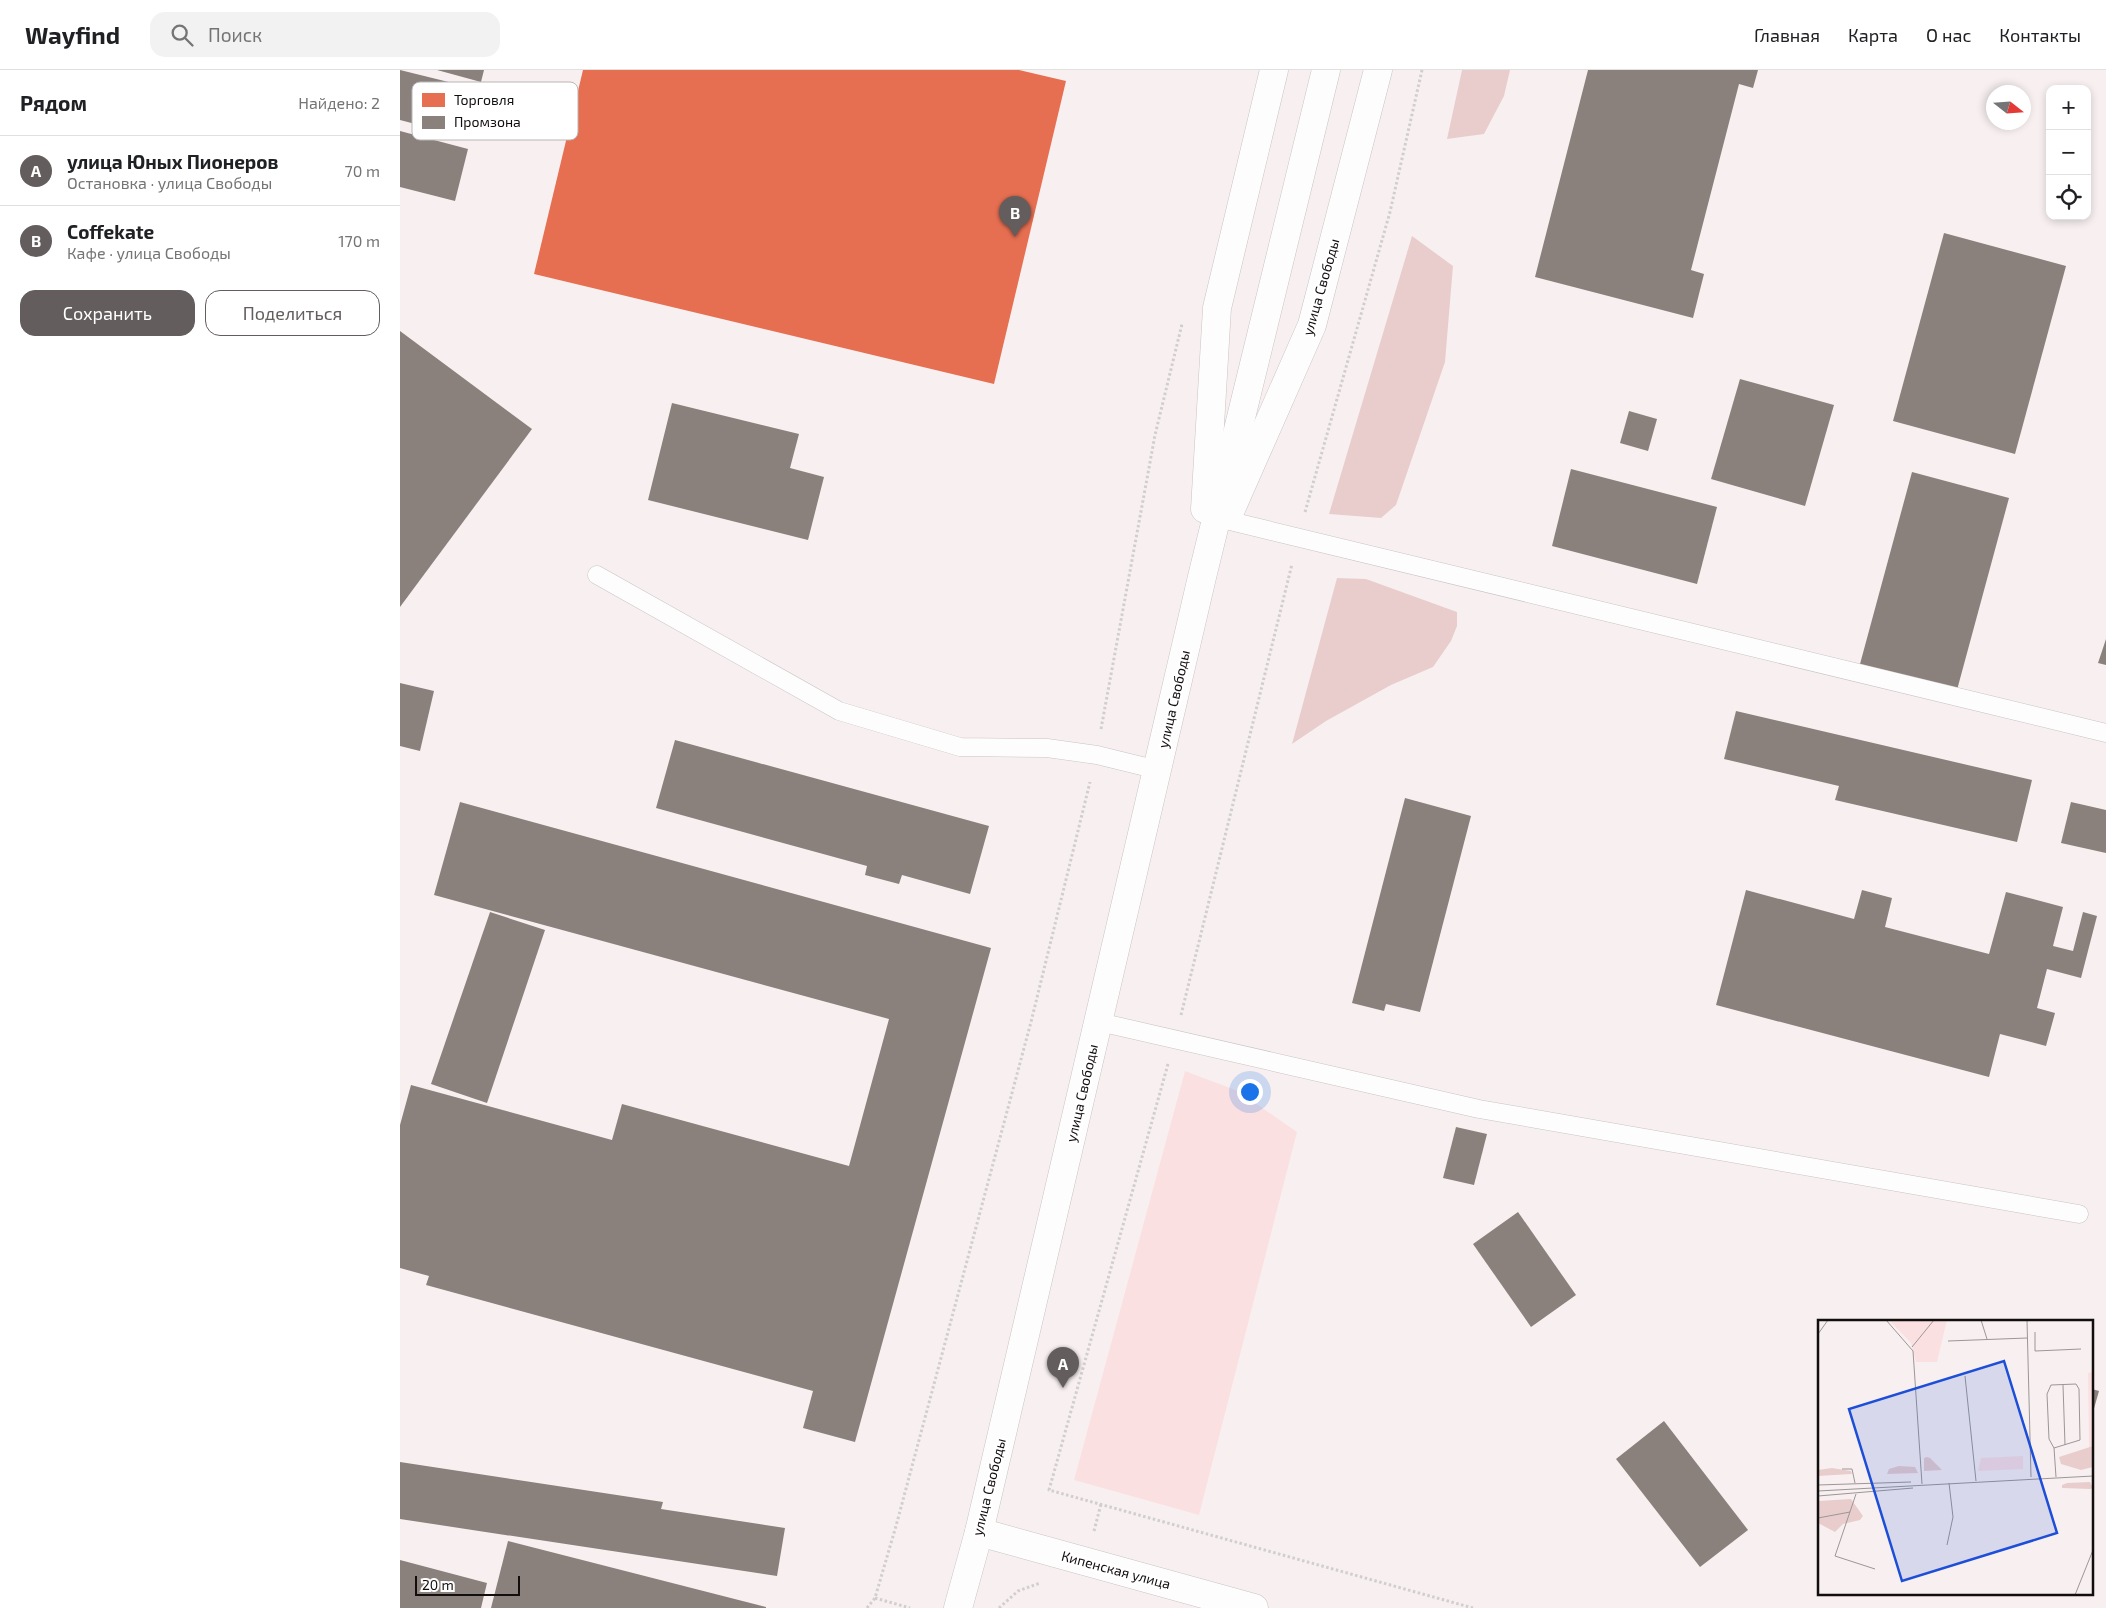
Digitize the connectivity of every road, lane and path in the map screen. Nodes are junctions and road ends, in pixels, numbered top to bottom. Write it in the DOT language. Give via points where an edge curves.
graph roads {
  1 [pos="1274,70"];
  2 [pos="1326,70"];
  3 [pos="1378,70"];
  4 [pos="1422,70"];
  5 [pos="1155,435"];
  6 [pos="1226,520"];
  7 [pos="1298,538"];
  8 [pos="597,575"];
  9 [pos="1202,577"];
  10 [pos="2106,733"];
  11 [pos="1097,755"];
  12 [pos="1158,770"];
  13 [pos="1099,1022"];
  14 [pos="1175,1040"];
  15 [pos="2079,1214"];
  16 [pos="1101,1504"];
  17 [pos="979,1532"];
  18 [pos="1094,1532"];
  19 [pos="1042,1582"];
  20 [pos="875,1598"];
  21 [pos="867,1608"];
  22 [pos="910,1608"];
  23 [pos="958,1608"];
  24 [pos="999,1608"];
  25 [pos="1254,1608"];
  26 [pos="1473,1608"];
  1 -- 9 [label="main road, улица Свободы" via="1217,308"];
  2 -- 9 [label="main road, улица Свободы"];
  3 -- 6 [label="main road, улица Свободы" via="1312,325"];
  4 -- 7 [label="path" via="1390,212"];
  5 -- 11 [label="path"];
  6 -- 7 [label="lane"];
  6 -- 9 [label="main road, улица Свободы"];
  7 -- 10 [label="lane"];
  7 -- 14 [label="path"];
  8 -- 11 [label="lane" via="839,711 960,747 1047,748"];
  9 -- 12 [label="main road, улица Свободы"];
  11 -- 12 [label="lane"];
  11 -- 20 [label="path" via="1031,1022"];
  12 -- 13 [label="main road, улица Свободы"];
  13 -- 14 [label="lane"];
  13 -- 17 [label="main road, улица Свободы"];
  14 -- 15 [label="lane" via="1479,1109"];
  14 -- 16 [label="path" via="1049,1490"];
  16 -- 18 [label="path"];
  16 -- 26 [label="path"];
  17 -- 23 [label="main road, улица Свободы"];
  17 -- 25 [label="main road, Кипенская улица"];
  19 -- 24 [label="path" via="1018,1591"];
  20 -- 21 [label="path"];
  20 -- 22 [label="path"];
}
